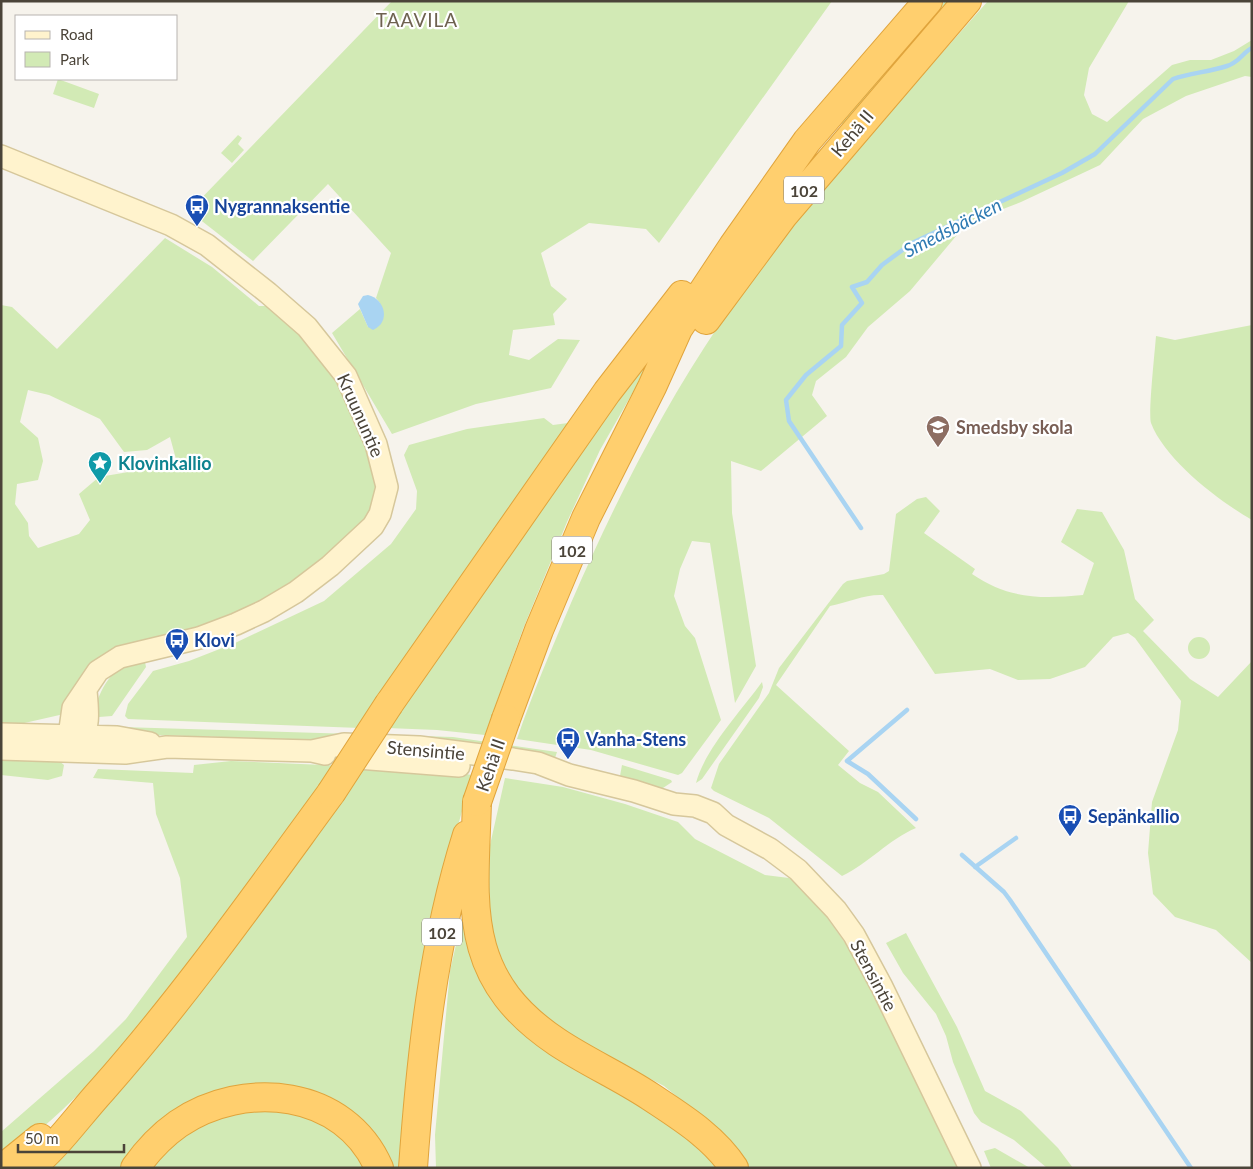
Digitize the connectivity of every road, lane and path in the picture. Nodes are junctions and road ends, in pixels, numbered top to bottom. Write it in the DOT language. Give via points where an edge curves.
graph roads {
  1 [pos="928,1"];
  2 [pos="967,1"];
  3 [pos="807,141"];
  4 [pos="1,156"];
  5 [pos="652,387"];
  6 [pos="1,734"];
  7 [pos="77,741"];
  8 [pos="1,749"];
  9 [pos="478,802"];
  10 [pos="421,1064"];
  11 [pos="119,1070"];
  12 [pos="3,1168"];
  13 [pos="30,1168"];
  14 [pos="135,1168"];
  15 [pos="379,1168"];
  16 [pos="413,1168"];
  17 [pos="427,1168"];
  18 [pos="734,1168"];
  19 [pos="970,1168"];
  1 -- 3 [label="highway, Kehä II / 102"];
  2 -- 5 [label="highway, Kehä II / 102" via="783,216 694,337"];
  3 -- 5 [label="highway, Kehä II / 102" via="678,330"];
  3 -- 11 [label="highway, bridge" via="757,195 607,392 330,793 224,940"];
  4 -- 7 [label="main road, Kruununtie" via="177,228 207,245 268,293 307,327 346,376 376,444 388,487 373,526 296,592 264,611 218,631 120,657 98,671 86,691 88,710"];
  5 -- 9 [label="highway, Kehä II / 102, bridge" via="586,518 539,630"];
  6 -- 7 [label="main road"];
  7 -- 8 [label="main road"];
  7 -- 19 [label="main road, Stensintie" via="126,738 167,747 312,751 344,744 419,747 538,763 569,775 713,813 726,825 770,849 798,870 854,935"];
  9 -- 10 [label="highway, Kehä II / 102" via="453,882 442,931"];
  9 -- 18 [label="highway" via="475,897 478,934 484,954 505,994 521,1013 557,1042 684,1118 710,1140"];
  10 -- 16 [label="highway, Kehä II / 102"];
  10 -- 17 [label="highway"];
  11 -- 12 [label="highway"];
  11 -- 13 [label="highway"];
  14 -- 15 [label="highway" via="178,1124 220,1105 264,1097 308,1102 330,1112 365,1140"];
}
